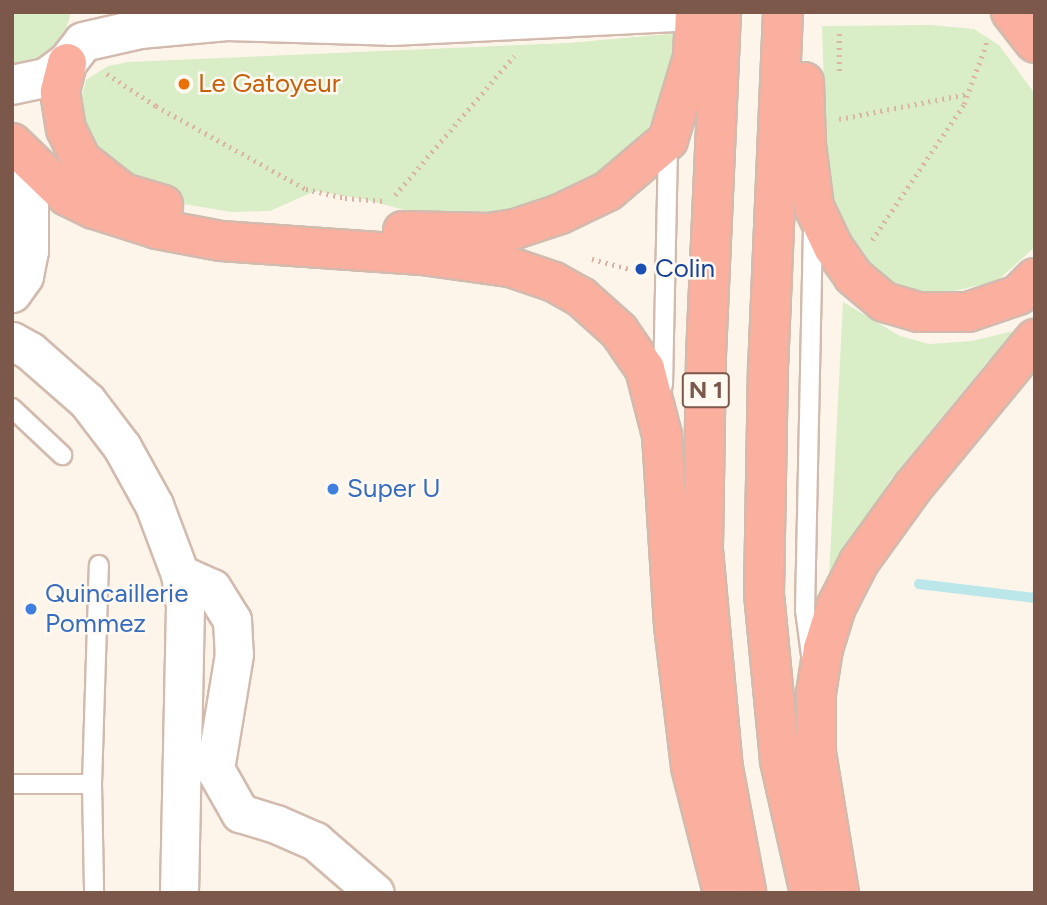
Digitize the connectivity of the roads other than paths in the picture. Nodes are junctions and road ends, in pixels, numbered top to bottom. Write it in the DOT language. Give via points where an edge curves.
graph roads {
  1 [pos="676,12"];
  2 [pos="695,12"];
  3 [pos="721,12"];
  4 [pos="783,12"];
  5 [pos="803,12"];
  6 [pos="217,16"];
  7 [pos="998,24"];
  8 [pos="81,39"];
  9 [pos="1035,43"];
  10 [pos="12,85"];
  11 [pos="668,140"];
  12 [pos="17,149"];
  13 [pos="814,207"];
  14 [pos="1035,278"];
  15 [pos="12,293"];
  16 [pos="1035,339"];
  17 [pos="12,341"];
  18 [pos="12,408"];
  19 [pos="662,435"];
  20 [pos="62,455"];
  21 [pos="99,565"];
  22 [pos="180,574"];
  23 [pos="816,693"];
  24 [pos="12,784"];
  25 [pos="92,784"];
  26 [pos="94,893"];
  27 [pos="179,893"];
  28 [pos="375,893"];
  29 [pos="723,893"];
  30 [pos="746,893"];
  31 [pos="810,893"];
  32 [pos="839,893"];
  1 -- 6 [label="main road" via="391,26"];
  2 -- 11 [label="highway" via="692,57"];
  3 -- 30 [label="highway, N 1" via="703,550 723,768"];
  4 -- 31 [label="highway, N 1" via="768,364 764,594 780,761"];
  5 -- 13 [label="highway" via="806,145"];
  6 -- 8 [label="main road"];
  7 -- 9 [label="highway"];
  8 -- 10 [label="main road" via="46,78"];
  8 -- 11 [label="highway" via="60,92 66,129 81,160 123,193 177,210 413,232 489,233 560,215 608,191"];
  11 -- 19 [label="lane"];
  12 -- 15 [label="street" via="29,203 29,251 24,276"];
  12 -- 19 [label="highway" via="67,195 94,209 157,229 221,241 422,255 510,267 554,282 581,297 619,331 645,369"];
  13 -- 14 [label="highway" via="853,276 884,302 918,313 968,313 1018,295"];
  13 -- 23 [label="lane" via="805,610"];
  16 -- 23 [label="highway" via="913,487 859,562 836,607"];
  17 -- 22 [label="street" via="87,401 122,447 154,505"];
  18 -- 20 [label="lane"];
  19 -- 29 [label="highway" via="674,626 691,767"];
  21 -- 25 [label="lane"];
  22 -- 27 [label="street" via="185,606"];
  22 -- 28 [label="street" via="212,588 232,620 234,654 215,769 240,813 315,841"];
  23 -- 32 [label="highway" via="816,753"];
  24 -- 25 [label="lane"];
  25 -- 26 [label="lane"];
}
